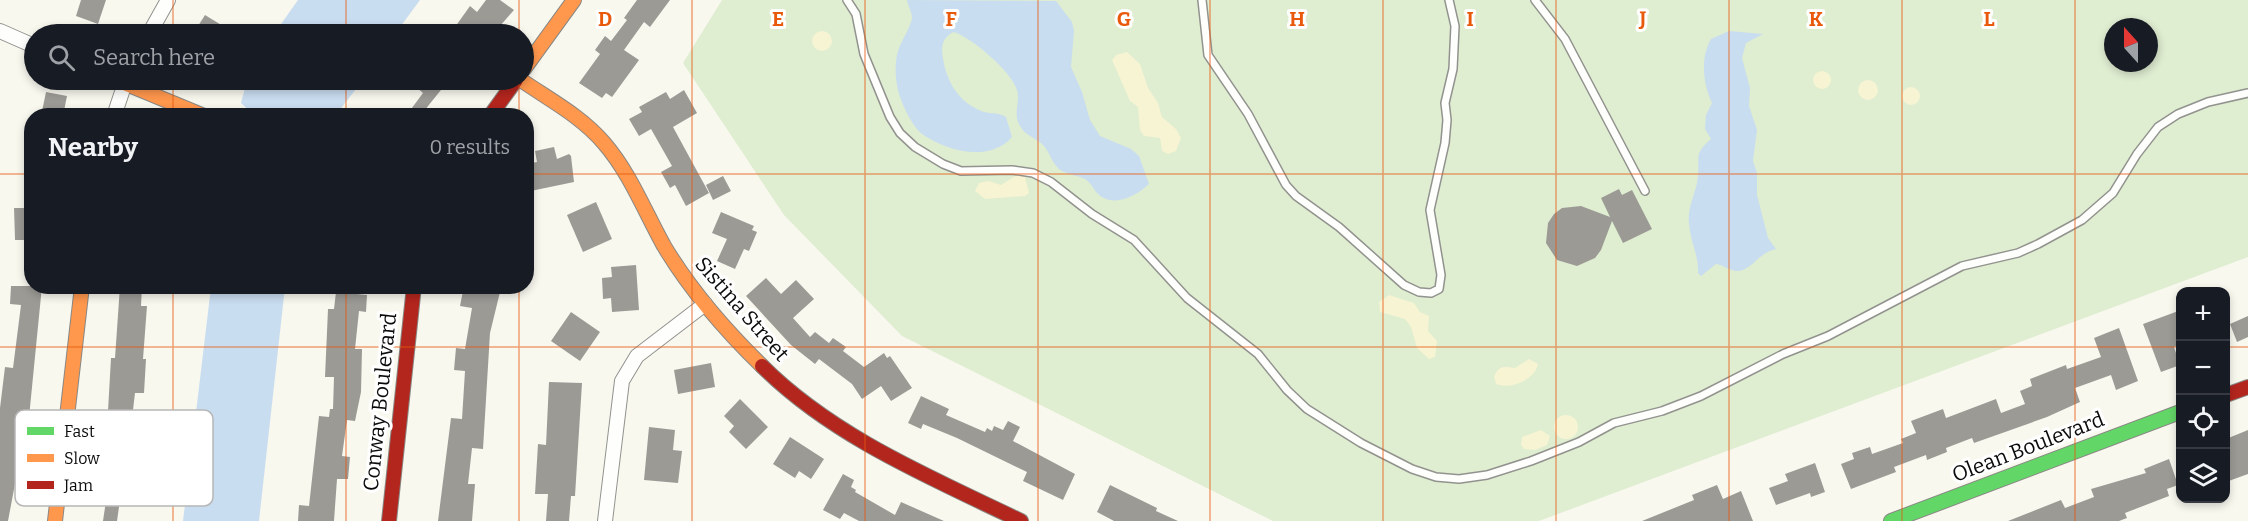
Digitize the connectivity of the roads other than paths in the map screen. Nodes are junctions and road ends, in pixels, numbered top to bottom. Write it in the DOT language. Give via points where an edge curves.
graph roads {
  1 [pos="168,0"];
  2 [pos="574,0"];
  3 [pos="847,0"];
  4 [pos="1202,0"];
  5 [pos="1449,0"];
  6 [pos="1535,0"];
  7 [pos="154,24"];
  8 [pos="0,31"];
  9 [pos="24,42"];
  10 [pos="534,55"];
  11 [pos="534,89"];
  12 [pos="120,90"];
  13 [pos="143,90"];
  14 [pos="509,90"];
  15 [pos="2248,93"];
  16 [pos="116,108"];
  17 [pos="185,108"];
  18 [pos="496,108"];
  19 [pos="1645,191"];
  20 [pos="81,294"];
  21 [pos="413,294"];
  22 [pos="705,304"];
  23 [pos="2248,387"];
  24 [pos="2228,395"];
  25 [pos="68,410"];
  26 [pos="2176,414"];
  27 [pos="57,506"];
  28 [pos="55,521"];
  29 [pos="389,521"];
  30 [pos="605,521"];
  31 [pos="1021,521"];
  32 [pos="1891,521"];
  1 -- 7 [label="street"];
  2 -- 10 [label="street"];
  3 -- 15 [label="lane" via="890,117 900,134 915,147 943,165 961,171 1012,170 1033,173 1051,182 1134,240 1187,298 1258,354 1307,409 1412,469 1459,479 1520,464 1579,442 1614,423 1701,396 1962,266 2018,253 2038,244 2082,220 2113,193 2158,127 2208,102"];
  4 -- 5 [label="lane" via="1208,55 1248,114 1286,184 1404,285 1431,293 1439,289 1441,275 1430,210 1445,143 1445,103 1456,42"];
  6 -- 19 [label="lane" via="1565,39"];
  8 -- 9 [label="street"];
  11 -- 22 [label="street, Sistina Street" via="595,133 631,182 664,246"];
  12 -- 16 [label="street"];
  13 -- 17 [label="street"];
  14 -- 18 [label="street"];
  20 -- 25 [label="street"];
  21 -- 29 [label="street, Conway Boulevard"];
  22 -- 30 [label="street" via="637,356 622,381"];
  22 -- 31 [label="street, Sistina Street" via="772,377 840,429 904,465"];
  23 -- 24 [label="street"];
  26 -- 32 [label="street, Olean Boulevard"];
  27 -- 28 [label="street"];
}
